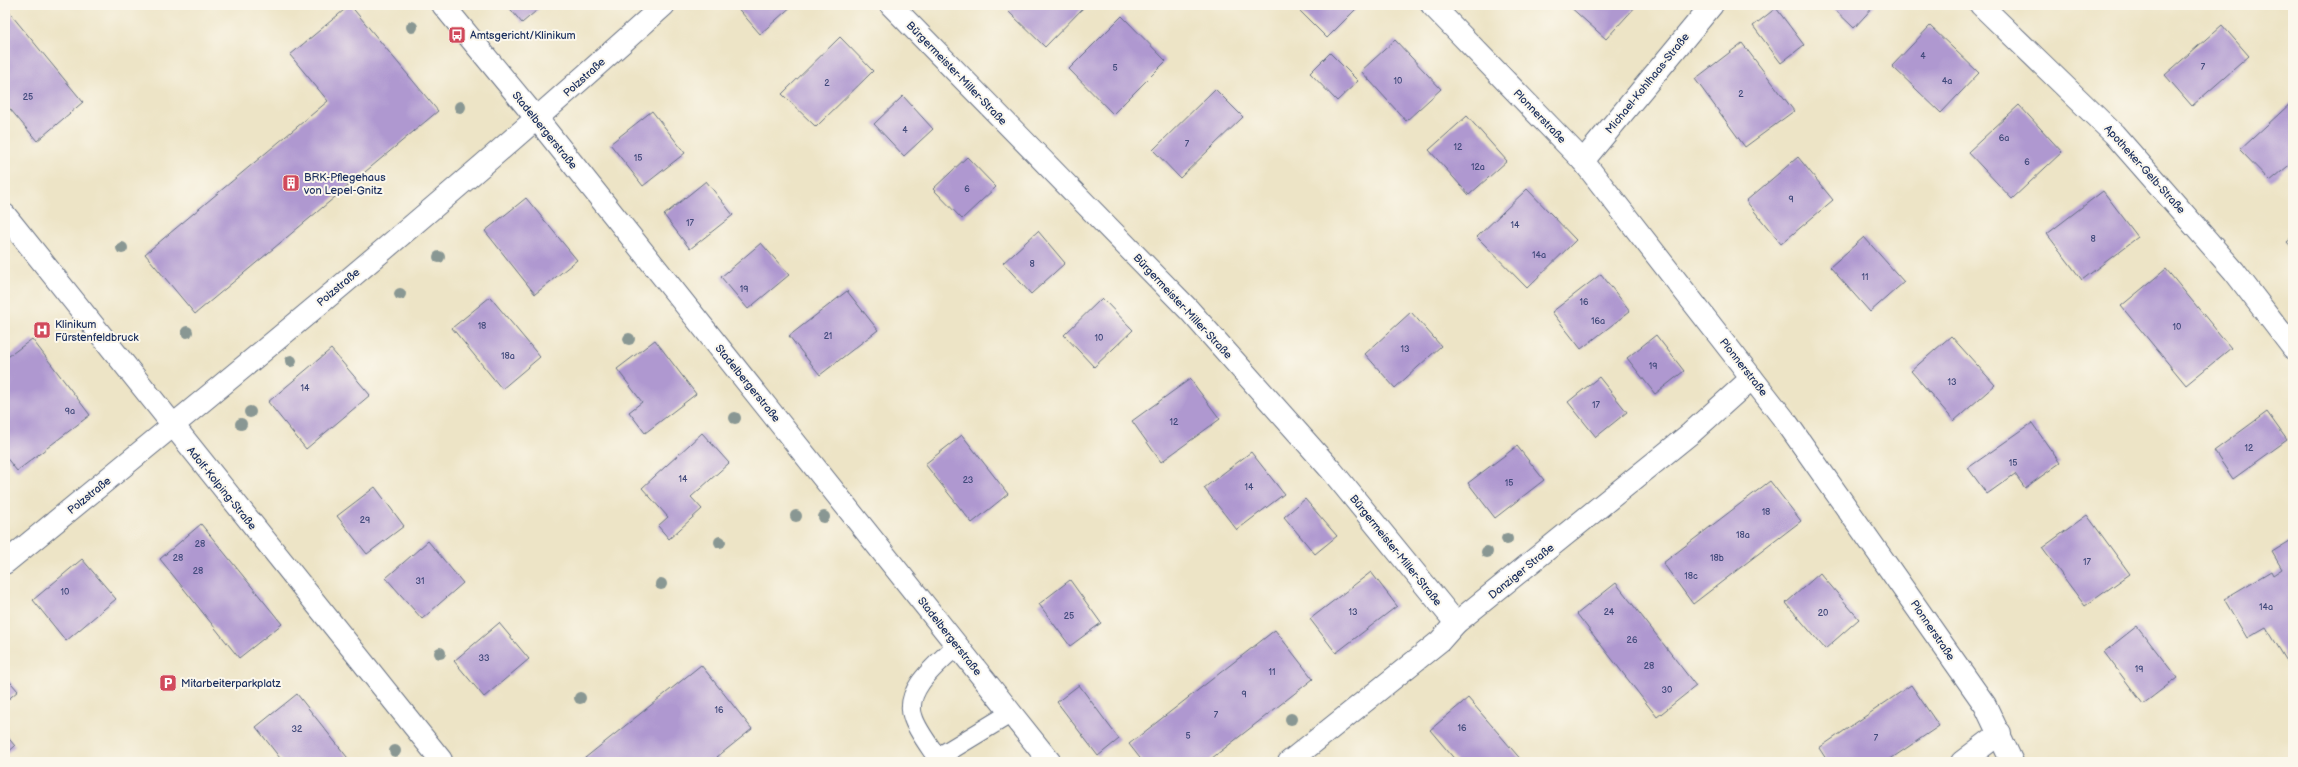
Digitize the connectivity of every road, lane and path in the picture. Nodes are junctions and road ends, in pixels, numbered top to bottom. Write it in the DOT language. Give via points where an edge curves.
graph roads {
  1 [pos="443,5"];
  2 [pos="664,5"];
  3 [pos="891,5"];
  4 [pos="1432,5"];
  5 [pos="1712,5"];
  6 [pos="1981,5"];
  7 [pos="538,119"];
  8 [pos="1583,161"];
  9 [pos="5,215"];
  10 [pos="2293,348"];
  11 [pos="1752,378"];
  12 [pos="172,426"];
  13 [pos="5,563"];
  14 [pos="1456,623"];
  15 [pos="957,644"];
  16 [pos="1011,713"];
  17 [pos="2000,733"];
  18 [pos="441,760"];
  19 [pos="938,760"];
  20 [pos="1050,762"];
  21 [pos="1288,762"];
  22 [pos="1962,762"];
  23 [pos="2012,762"];
  1 -- 7 [label="street, Stadelbergerstraße"];
  2 -- 7 [label="street, Polzstraße"];
  3 -- 14 [label="street, Bürgermeister-Miller-Straße" via="1189,310 1332,471"];
  4 -- 8 [label="street, Plonnerstraße"];
  5 -- 8 [label="street, Michael-Kohlhaas-Straße"];
  6 -- 10 [label="street, Apotheker-Gelb-Straße" via="2114,134 2234,271"];
  7 -- 12 [label="street, Polzstraße"];
  7 -- 15 [label="street, Stadelbergerstraße"];
  8 -- 11 [label="street, Plonnerstraße"];
  9 -- 12 [label="street, Adolf-Kolping-Straße"];
  11 -- 14 [label="street, Danziger Straße" via="1691,433"];
  11 -- 17 [label="street, Plonnerstraße" via="1915,602 1985,705"];
  12 -- 13 [label="street, Polzstraße"];
  12 -- 18 [label="street, Adolf-Kolping-Straße"];
  14 -- 21 [label="street, Danziger Straße" via="1440,641"];
  15 -- 16 [label="street, Stadelbergerstraße"];
  15 -- 19 [label="lane" via="921,682 912,698 912,717"];
  16 -- 19 [label="lane"];
  16 -- 20 [label="street, Stadelbergerstraße"];
  17 -- 22 [label="street"];
  17 -- 23 [label="street, Plonnerstraße"];
}
